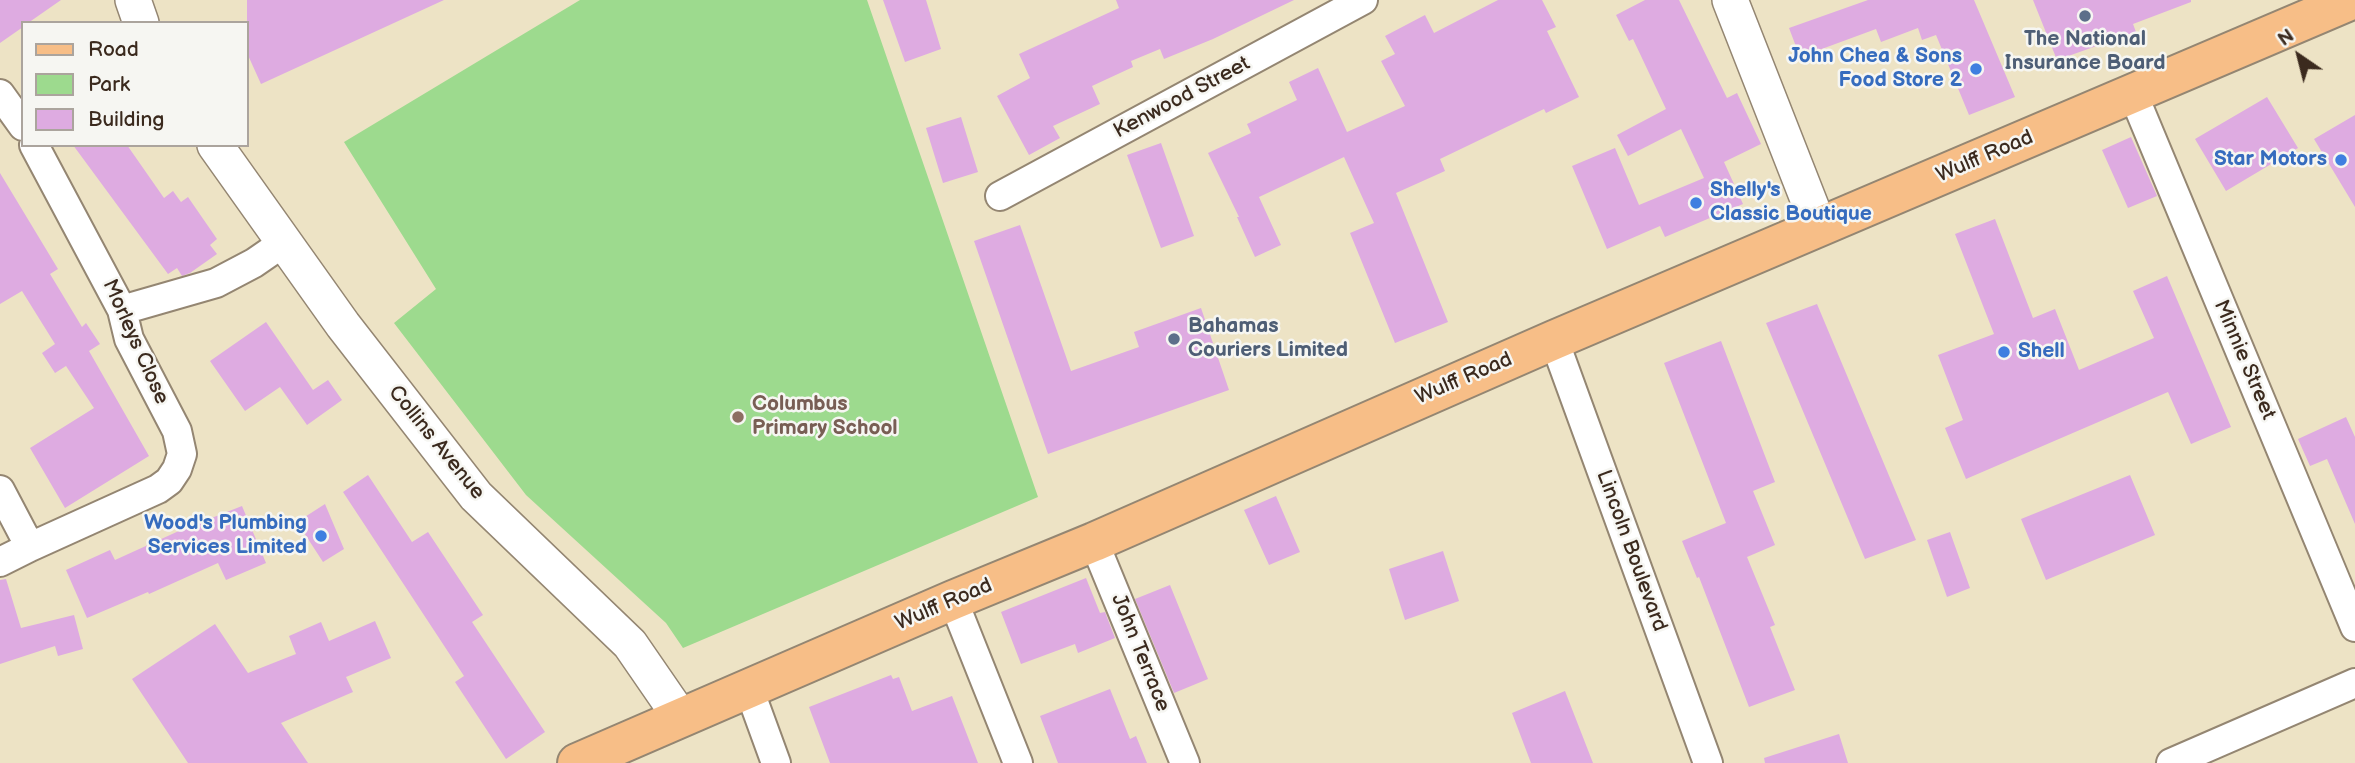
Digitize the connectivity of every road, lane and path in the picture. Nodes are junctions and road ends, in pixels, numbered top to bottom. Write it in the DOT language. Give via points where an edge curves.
graph roads {
  1 [pos="133,0"];
  2 [pos="1363,0"];
  3 [pos="1730,0"];
  4 [pos="2352,0"];
  5 [pos="140,21"];
  6 [pos="0,94"];
  7 [pos="2133,94"];
  8 [pos="21,123"];
  9 [pos="35,147"];
  10 [pos="216,147"];
  11 [pos="1000,196"];
  12 [pos="1819,228"];
  13 [pos="283,243"];
  14 [pos="122,310"];
  15 [pos="1554,340"];
  16 [pos="0,490"];
  17 [pos="1094,542"];
  18 [pos="30,547"];
  19 [pos="0,562"];
  20 [pos="953,600"];
  21 [pos="2355,627"];
  22 [pos="2355,683"];
  23 [pos="749,689"];
  24 [pos="681,718"];
  25 [pos="577,763"];
  26 [pos="776,763"];
  27 [pos="1018,763"];
  28 [pos="1185,763"];
  29 [pos="1708,763"];
  30 [pos="2171,763"];
  1 -- 5 [label="street"];
  2 -- 11 [label="street, Kenwood Street"];
  3 -- 12 [label="street"];
  4 -- 7 [label="main road, Wulff Road"];
  6 -- 8 [label="street"];
  7 -- 12 [label="main road, Wulff Road"];
  7 -- 21 [label="street, Minnie Street"];
  9 -- 14 [label="street, Morleys Close"];
  10 -- 13 [label="street, Collins Avenue"];
  12 -- 15 [label="main road, Wulff Road"];
  13 -- 14 [label="street" via="215,283"];
  13 -- 24 [label="street, Collins Avenue" via="475,496 630,644"];
  14 -- 18 [label="street, Morleys Close" via="134,351 177,431 182,446 177,469 158,489"];
  15 -- 17 [label="main road, Wulff Road"];
  15 -- 29 [label="street, Lincoln Boulevard"];
  16 -- 18 [label="street"];
  17 -- 20 [label="main road, Wulff Road"];
  17 -- 28 [label="street, John Terrace"];
  18 -- 19 [label="street, Morleys Close"];
  20 -- 23 [label="main road, Wulff Road"];
  20 -- 27 [label="street"];
  22 -- 30 [label="street"];
  23 -- 24 [label="main road, Wulff Road"];
  23 -- 26 [label="street"];
  24 -- 25 [label="main road, Wulff Road"];
}
